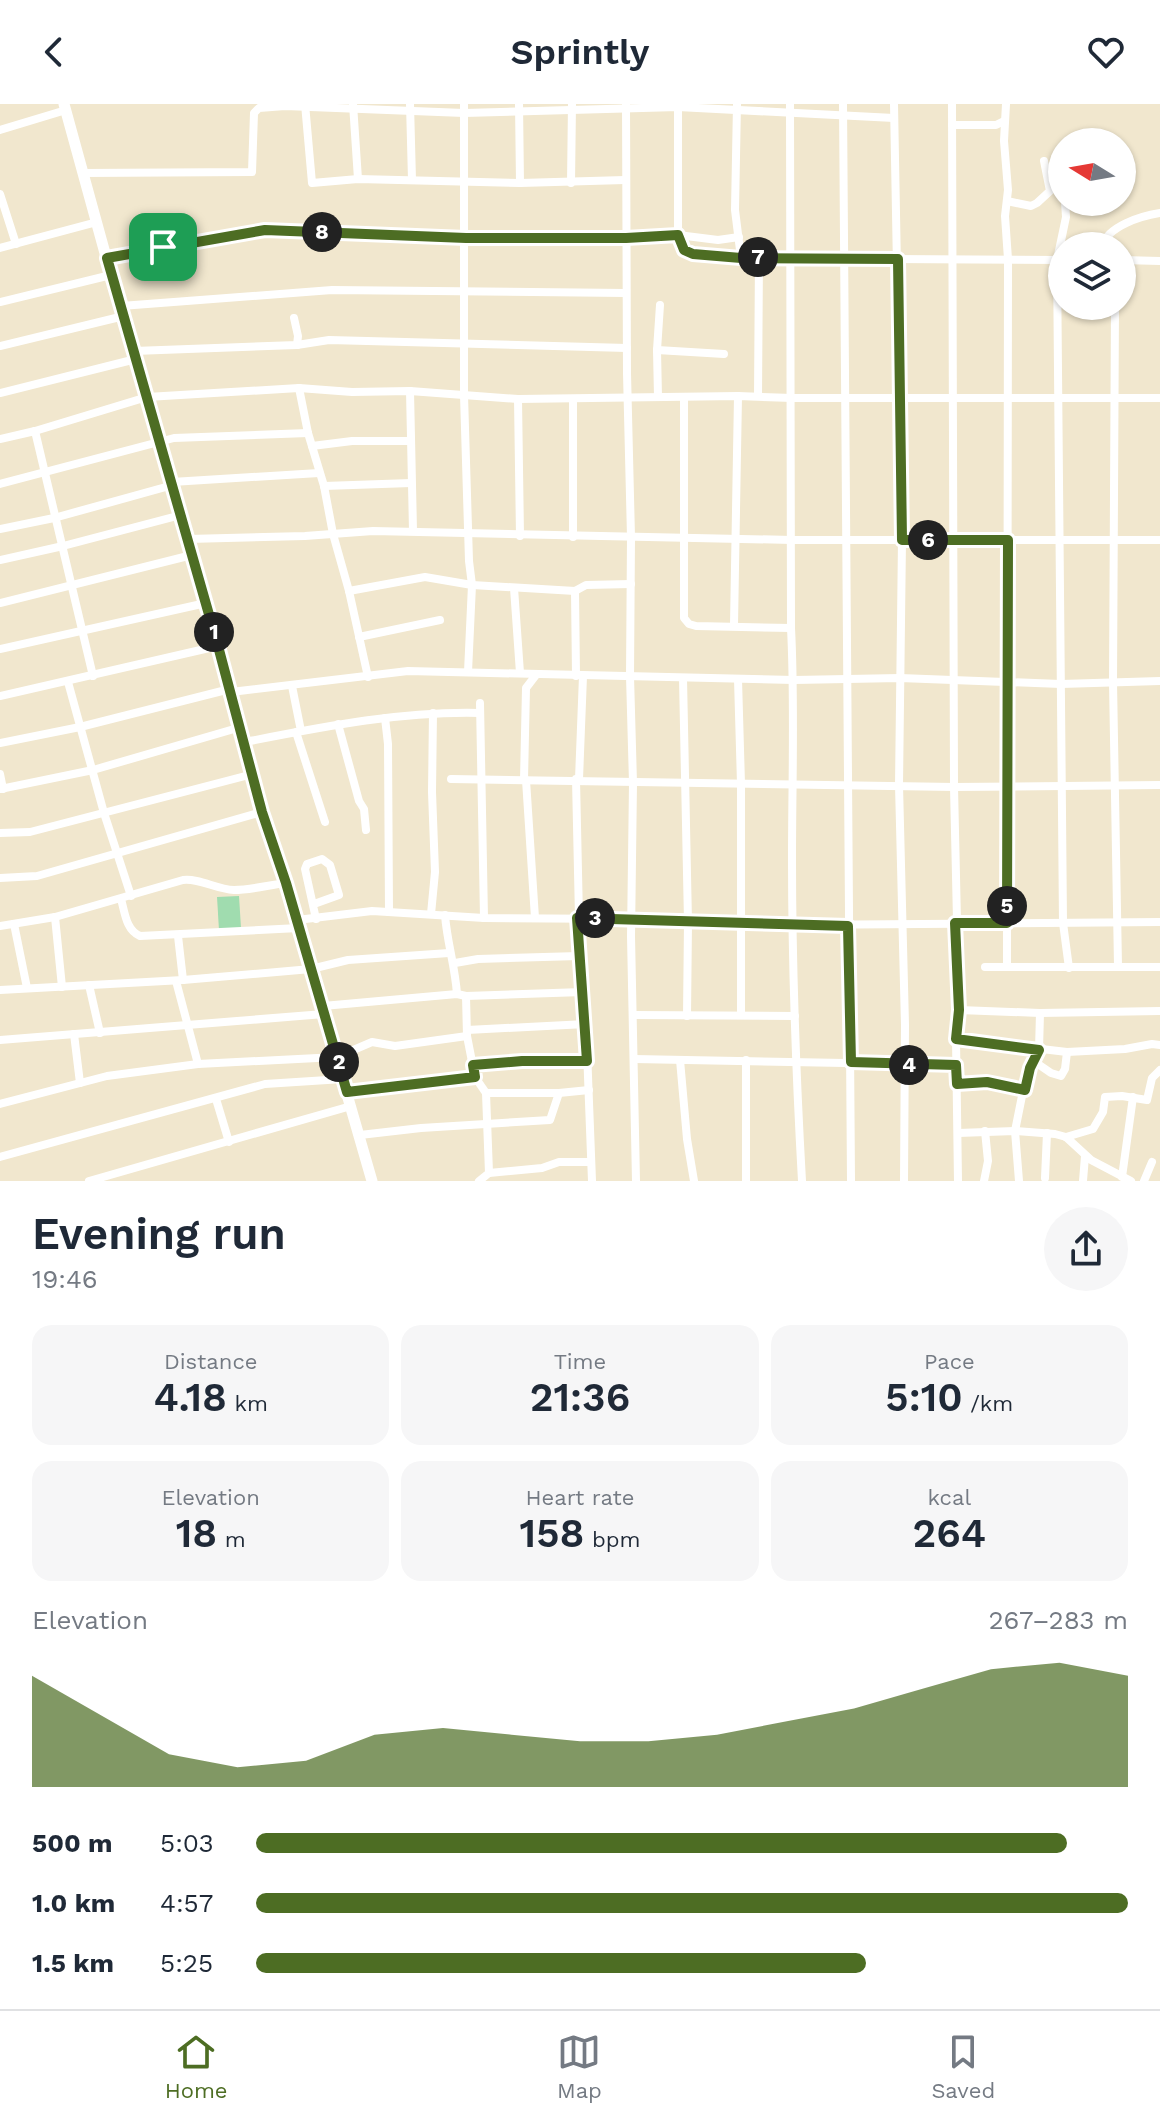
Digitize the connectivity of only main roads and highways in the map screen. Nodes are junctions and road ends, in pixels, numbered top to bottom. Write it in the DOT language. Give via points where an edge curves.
graph roads {
  1 [pos="65,107"];
  2 [pos="372,1181"];
  1 -- 2 [label="main road" via="262,812"];
}
